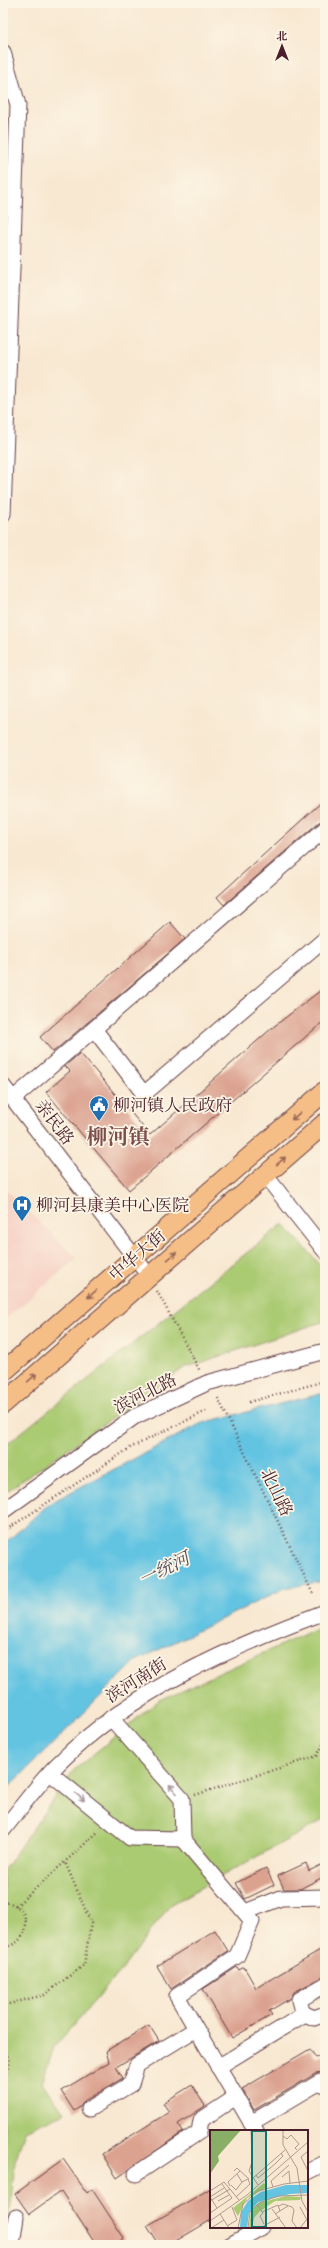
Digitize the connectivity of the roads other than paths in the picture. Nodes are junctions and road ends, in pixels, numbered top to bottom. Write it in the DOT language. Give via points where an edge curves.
graph roads {
  1 [pos="3,52"];
  2 [pos="3,514"];
  3 [pos="325,829"];
  4 [pos="325,939"];
  5 [pos="94,1029"];
  6 [pos="3,1086"];
  7 [pos="325,1091"];
  8 [pos="13,1099"];
  9 [pos="325,1122"];
  10 [pos="265,1175"];
  11 [pos="325,1251"];
  12 [pos="134,1257"];
  13 [pos="149,1276"];
  14 [pos="325,1351"];
  15 [pos="3,1372"];
  16 [pos="3,1404"];
  17 [pos="3,1511"];
  18 [pos="325,1612"];
  19 [pos="111,1718"];
  20 [pos="50,1773"];
  21 [pos="3,1830"];
  22 [pos="183,1839"];
  23 [pos="325,1897"];
  24 [pos="245,1912"];
  25 [pos="325,1986"];
  26 [pos="303,2013"];
  27 [pos="325,2014"];
  28 [pos="196,2029"];
  29 [pos="218,2067"];
  30 [pos="325,2085"];
  31 [pos="236,2098"];
  32 [pos="89,2109"];
  33 [pos="254,2127"];
  34 [pos="325,2163"];
  35 [pos="308,2172"];
  36 [pos="136,2174"];
  37 [pos="16,2217"];
  38 [pos="260,2228"];
  39 [pos="12,2245"];
  40 [pos="230,2245"];
  1 -- 2 [label="street" via="18,106"];
  3 -- 5 [label="street"];
  4 -- 5 [label="street" via="144,1094"];
  5 -- 8 [label="street"];
  6 -- 8 [label="street, 亲民路"];
  7 -- 12 [label="main road, 中华大街, one-way"];
  8 -- 12 [label="street, 亲民路"];
  10 -- 9 [label="main road, 中华大街, one-way"];
  10 -- 11 [label="street"];
  13 -- 10 [label="main road, 中华大街, one-way"];
  12 -- 13 [label="street, 亲民路"];
  12 -- 15 [label="main road, 中华大街, one-way"];
  16 -- 13 [label="main road, 中华大街, one-way"];
  14 -- 17 [label="street, 滨河北路" via="207,1383 134,1417"];
  18 -- 19 [label="street, 滨河南街" via="222,1655 160,1685"];
  19 -- 20 [label="street, 滨河南街"];
  22 -- 19 [label="street, one-way" via="182,1799"];
  20 -- 21 [label="street, 滨河南街"];
  20 -- 22 [label="street, one-way" via="130,1838"];
  22 -- 24 [label="street"];
  23 -- 24 [label="street" via="281,1898"];
  24 -- 28 [label="street" via="252,1921 237,1956 177,1996"];
  25 -- 26 [label="street" via="299,2000"];
  26 -- 27 [label="street" via="314,2018"];
  26 -- 29 [label="street"];
  28 -- 29 [label="street"];
  28 -- 32 [label="street" via="138,2065 131,2084"];
  29 -- 31 [label="street"];
  30 -- 33 [label="street" via="320,2082"];
  31 -- 33 [label="street"];
  31 -- 36 [label="street" via="201,2120 199,2132"];
  34 -- 35 [label="street"];
  37 -- 39 [label="street"];
  38 -- 40 [label="street"];
}
